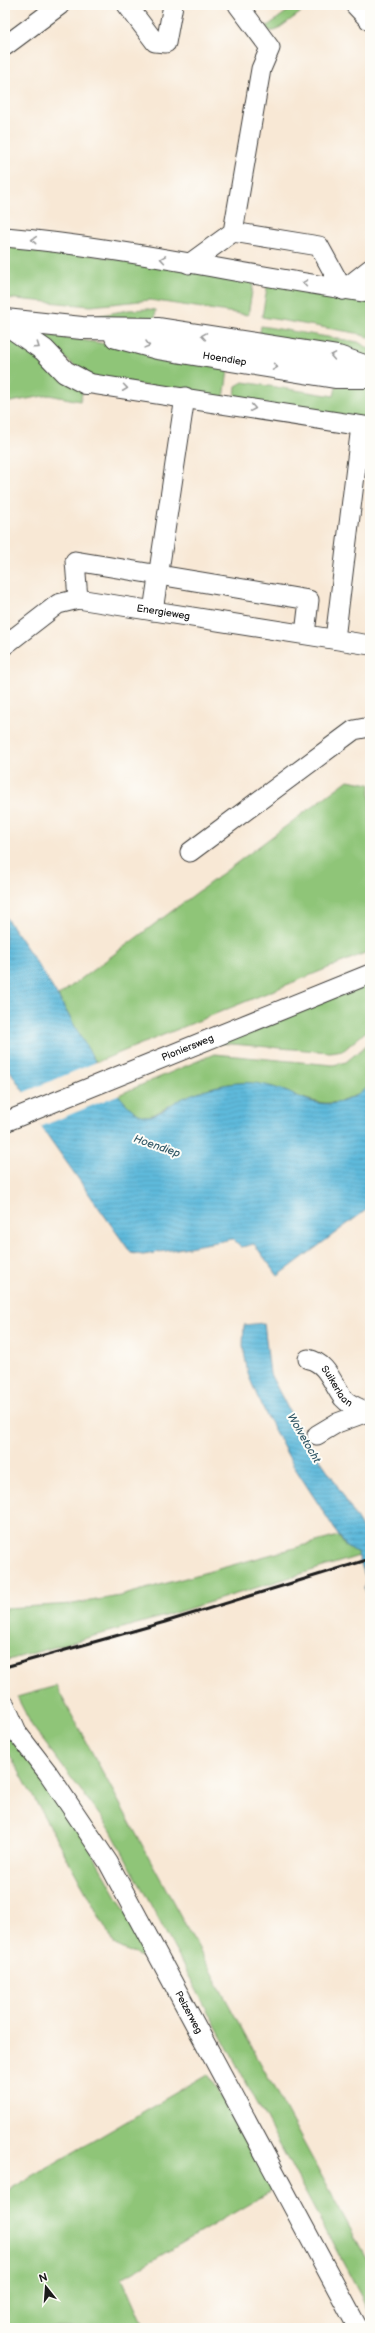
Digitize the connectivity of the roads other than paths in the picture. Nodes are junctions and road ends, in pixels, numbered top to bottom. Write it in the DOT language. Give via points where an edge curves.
graph roads {
  1 [pos="60,5"];
  2 [pos="127,5"];
  3 [pos="173,5"];
  4 [pos="238,5"];
  5 [pos="355,5"];
  6 [pos="370,21"];
  7 [pos="5,46"];
  8 [pos="233,232"];
  9 [pos="5,237"];
  10 [pos="189,264"];
  11 [pos="370,269"];
  12 [pos="343,290"];
  13 [pos="370,293"];
  14 [pos="5,320"];
  15 [pos="5,323"];
  16 [pos="82,328"];
  17 [pos="370,368"];
  18 [pos="370,377"];
  19 [pos="86,383"];
  20 [pos="185,397"];
  21 [pos="366,427"];
  22 [pos="158,575"];
  23 [pos="78,599"];
  24 [pos="153,611"];
  25 [pos="305,634"];
  26 [pos="335,639"];
  27 [pos="370,644"];
  28 [pos="5,645"];
  29 [pos="370,727"];
  30 [pos="190,852"];
  31 [pos="370,974"];
  32 [pos="5,1122"];
  33 [pos="308,1359"];
  34 [pos="369,1412"];
  35 [pos="317,1435"];
  36 [pos="5,1705"];
  37 [pos="358,2328"];
  1 -- 7 [label="street"];
  2 -- 3 [label="street" via="155,42 166,43"];
  4 -- 8 [label="street" via="270,48 261,69"];
  5 -- 6 [label="street"];
  8 -- 10 [label="street"];
  8 -- 12 [label="street" via="319,246"];
  10 -- 9 [label="street, one-way"];
  12 -- 10 [label="street, one-way"];
  11 -- 12 [label="street"];
  12 -- 13 [label="street"];
  14 -- 16 [label="main road, Hoendiep"];
  15 -- 19 [label="main road, one-way" via="44,350 65,372"];
  17 -- 16 [label="main road, Hoendiep, one-way" via="338,357 159,329"];
  16 -- 18 [label="main road, Hoendiep, one-way" via="157,348 335,377"];
  19 -- 20 [label="street, one-way"];
  20 -- 21 [label="street, one-way"];
  20 -- 22 [label="street"];
  21 -- 26 [label="street"];
  22 -- 23 [label="street" via="75,561"];
  22 -- 24 [label="street"];
  22 -- 25 [label="street" via="309,600"];
  23 -- 24 [label="street, Energieweg"];
  23 -- 28 [label="street, Energieweg" via="58,604"];
  24 -- 25 [label="street, Energieweg"];
  25 -- 26 [label="street, Energieweg"];
  26 -- 27 [label="street, Energieweg"];
  29 -- 30 [label="street" via="354,730"];
  31 -- 32 [label="street, Pioniersweg"];
  33 -- 34 [label="street, Suikerlaan" via="318,1362 344,1399"];
  34 -- 35 [label="street, Suikerlaan" via="337,1423"];
  36 -- 37 [label="street, Peizerweg" via="18,1734 48,1773 108,1862"];
}
